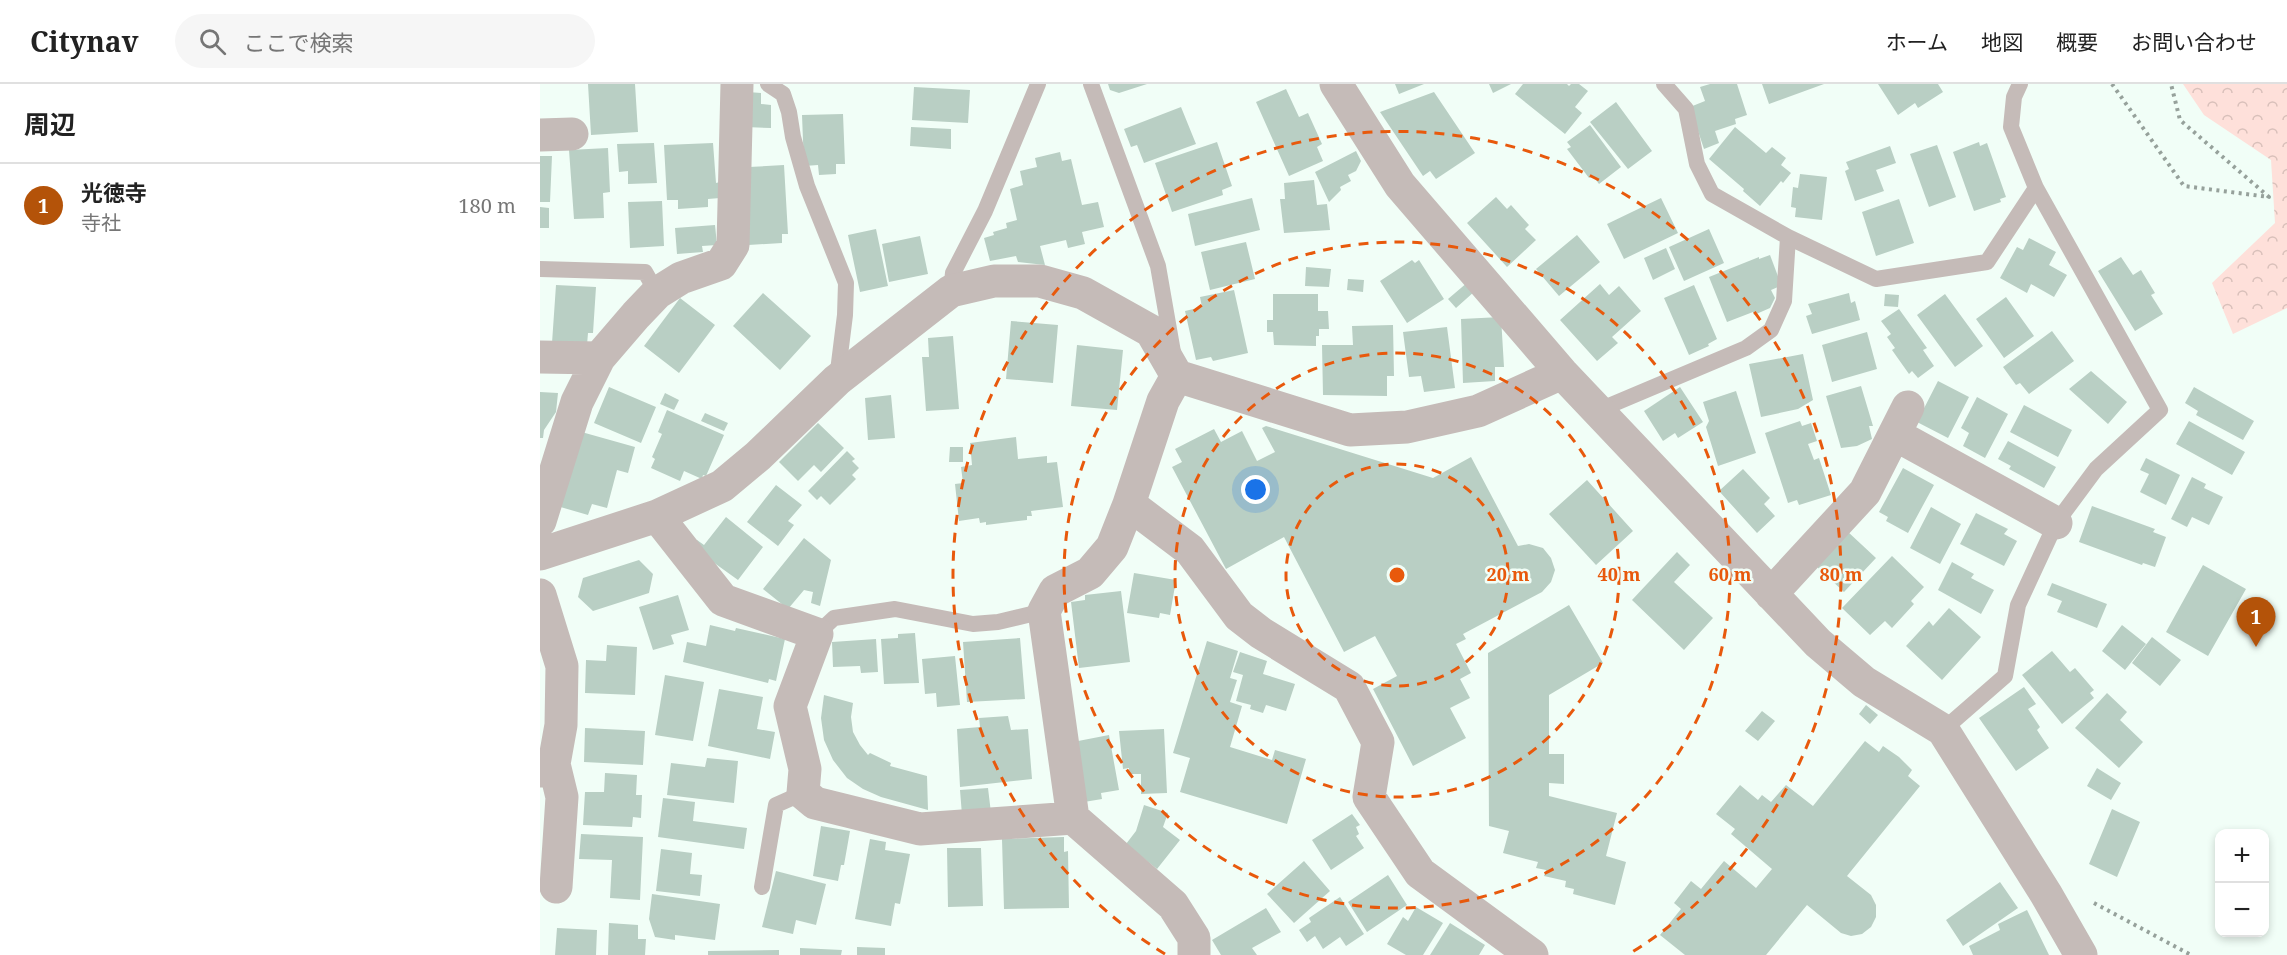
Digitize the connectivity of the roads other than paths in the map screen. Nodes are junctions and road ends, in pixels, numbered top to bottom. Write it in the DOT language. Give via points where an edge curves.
graph roads {
  1 [pos="736,84"];
  2 [pos="768,84"];
  3 [pos="1038,84"];
  4 [pos="1091,84"];
  5 [pos="1336,84"];
  6 [pos="1664,84"];
  7 [pos="2020,84"];
  8 [pos="2036,188"];
  9 [pos="1788,237"];
  10 [pos="540,269"];
  11 [pos="951,291"];
  12 [pos="657,294"];
  13 [pos="540,357"];
  14 [pos="599,358"];
  15 [pos="1562,373"];
  16 [pos="1178,376"];
  17 [pos="837,380"];
  18 [pos="1599,410"];
  19 [pos="1129,504"];
  20 [pos="657,516"];
  21 [pos="540,521"];
  22 [pos="2056,523"];
  23 [pos="540,554"];
  24 [pos="1771,594"];
  25 [pos="540,595"];
  26 [pos="1044,611"];
  27 [pos="817,634"];
  28 [pos="1943,730"];
  29 [pos="547,767"];
  30 [pos="803,793"];
  31 [pos="1073,818"];
  32 [pos="556,887"];
  33 [pos="762,887"];
  34 [pos="1194,955"];
  35 [pos="1532,955"];
  36 [pos="2081,955"];
  1 -- 12 [label="street" via="733,245 721,264 681,278"];
  2 -- 17 [label="lane" via="783,94 807,186 846,283"];
  3 -- 11 [label="lane" via="985,212 952,273"];
  4 -- 16 [label="lane" via="1158,266"];
  5 -- 15 [label="street" via="1400,185"];
  6 -- 9 [label="lane" via="1686,109 1697,164 1712,194"];
  7 -- 8 [label="lane" via="2014,97 2011,127"];
  8 -- 9 [label="lane" via="1987,262 1876,279"];
  8 -- 22 [label="lane" via="2160,410 2096,469"];
  9 -- 18 [label="lane" via="1784,302 1771,330 1746,348"];
  10 -- 12 [label="lane" via="645,272"];
  11 -- 16 [label="street" via="994,281 1040,281 1083,293 1150,332"];
  11 -- 17 [label="street"];
  12 -- 14 [label="street"];
  13 -- 14 [label="street"];
  14 -- 21 [label="street" via="577,402"];
  15 -- 16 [label="street" via="1478,411 1407,427 1350,430"];
  15 -- 18 [label="street"];
  16 -- 19 [label="street" via="1163,401"];
  17 -- 20 [label="street" via="722,486"];
  18 -- 24 [label="street"];
  19 -- 26 [label="street" via="1112,547 1090,573 1055,591"];
  19 -- 35 [label="street" via="1190,550 1239,616 1349,687 1378,742 1369,797 1420,873"];
  20 -- 23 [label="street"];
  20 -- 27 [label="street" via="723,600"];
  22 -- 24 [label="street" via="1902,421 1865,492"];
  22 -- 28 [label="lane" via="2018,606 2005,676"];
  24 -- 28 [label="street" via="1818,644 1864,682"];
  25 -- 29 [label="street" via="561,666 561,725"];
  26 -- 27 [label="lane" via="973,624 896,609 834,618"];
  26 -- 31 [label="street"];
  27 -- 30 [label="street" via="790,706 805,769"];
  28 -- 36 [label="street"];
  29 -- 32 [label="street" via="562,797"];
  30 -- 31 [label="street" via="815,803 920,829"];
  30 -- 33 [label="lane" via="776,805"];
  31 -- 34 [label="street" via="1173,905 1194,938"];
}
